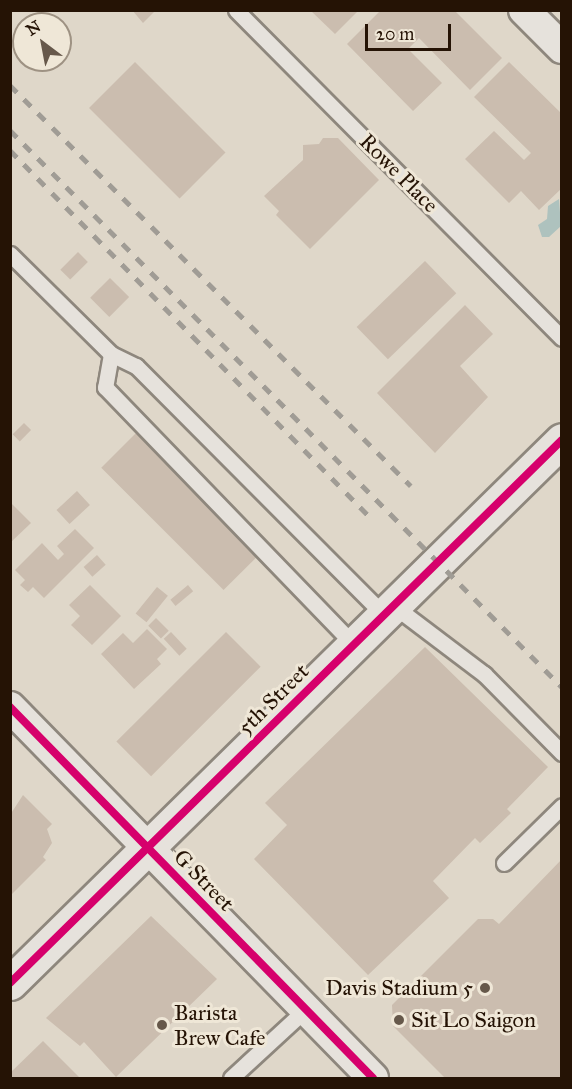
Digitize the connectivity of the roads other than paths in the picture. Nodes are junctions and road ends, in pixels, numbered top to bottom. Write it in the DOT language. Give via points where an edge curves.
graph roads {
  1 [pos="236,10"];
  2 [pos="524,10"];
  3 [pos="561,48"];
  4 [pos="10,254"];
  5 [pos="561,338"];
  6 [pos="111,354"];
  7 [pos="561,441"];
  8 [pos="389,611"];
  9 [pos="354,645"];
  10 [pos="10,707"];
  11 [pos="561,753"];
  12 [pos="561,807"];
  13 [pos="148,848"];
  14 [pos="504,863"];
  15 [pos="10,983"];
  16 [pos="305,1010"];
  17 [pos="231,1078"];
  18 [pos="373,1078"];
  1 -- 5 [label="lane, Rowe Place"];
  2 -- 3 [label="street"];
  4 -- 6 [label="lane"];
  6 -- 8 [label="lane" via="136,366"];
  6 -- 9 [label="lane" via="105,387"];
  7 -- 8 [label="main road, 5th Street"];
  8 -- 9 [label="main road, 5th Street"];
  8 -- 11 [label="lane" via="484,674"];
  9 -- 13 [label="main road, 5th Street"];
  10 -- 13 [label="street, G Street"];
  12 -- 14 [label="lane"];
  13 -- 15 [label="main road, 5th Street"];
  13 -- 16 [label="street, G Street"];
  16 -- 17 [label="lane"];
  16 -- 18 [label="street, G Street"];
}
